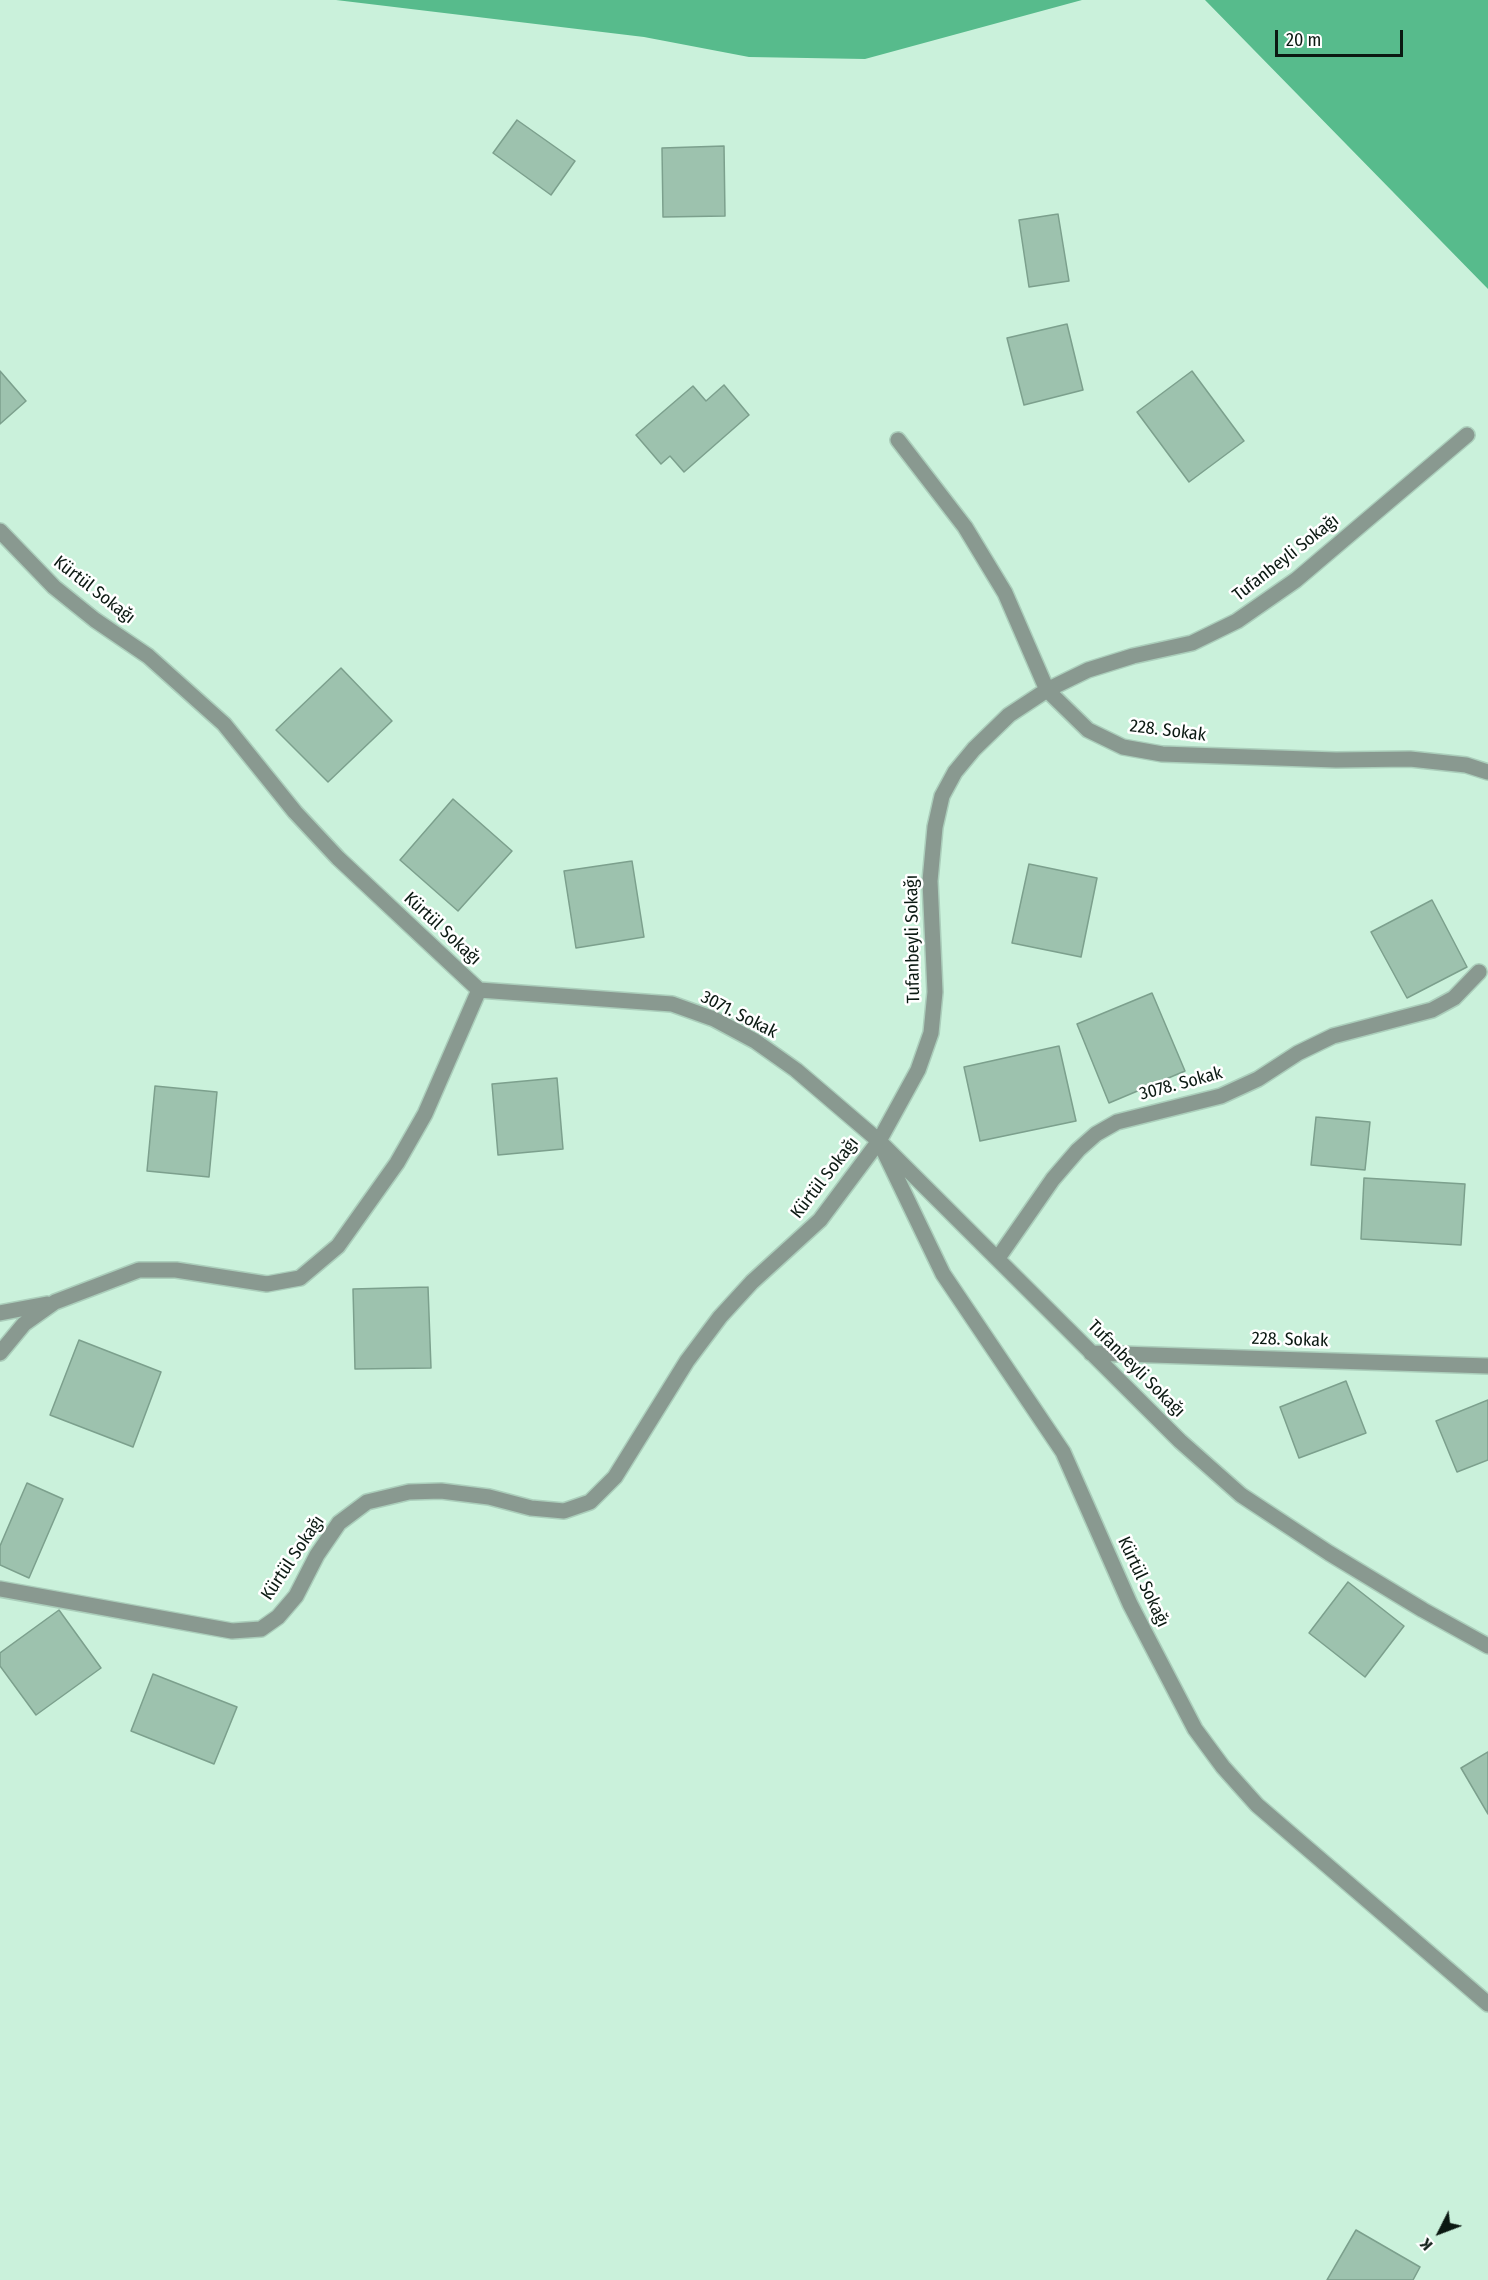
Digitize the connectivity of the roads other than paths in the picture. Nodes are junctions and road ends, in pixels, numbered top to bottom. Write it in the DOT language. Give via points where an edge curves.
graph roads {
  1 [pos="1467,435"];
  2 [pos="898,440"];
  3 [pos="0,531"];
  4 [pos="1047,690"];
  5 [pos="1488,772"];
  6 [pos="1479,972"];
  7 [pos="479,990"];
  8 [pos="879,1141"];
  9 [pos="998,1258"];
  10 [pos="55,1302"];
  11 [pos="0,1313"];
  12 [pos="0,1353"];
  13 [pos="1091,1353"];
  14 [pos="1488,1366"];
  15 [pos="0,1589"];
  16 [pos="1488,1646"];
  17 [pos="1488,2004"];
  1 -- 4 [label="street, Tufanbeyli Sokağı" via="1296,580 1237,621 1192,643 1088,670"];
  2 -- 4 [label="street, 228. Sokak" via="965,527 1005,593"];
  3 -- 7 [label="street, Kürtül Sokağı" via="54,587 148,656 224,724 276,790 338,858"];
  4 -- 5 [label="street, 228. Sokak" via="1088,730 1123,747 1162,754 1237,758 1410,759 1466,765"];
  4 -- 8 [label="street, Tufanbeyli Sokağı" via="1010,715 974,749 942,796 930,881 935,992 931,1033 918,1070"];
  6 -- 9 [label="street, 3078. Sokak" via="1454,998 1432,1010 1333,1036 1221,1096 1117,1122 1096,1134 1053,1179"];
  7 -- 8 [label="street, 3071. Sokak" via="672,1004 714,1019 756,1041 796,1070"];
  7 -- 10 [label="street, Kürtül Sokağı" via="433,1096 397,1163 338,1246 300,1278 267,1284 176,1270 139,1270"];
  8 -- 9 [label="street, Tufanbeyli Sokağı"];
  8 -- 15 [label="street, Kürtül Sokağı" via="820,1220 720,1317 687,1361 615,1477 590,1502 564,1511 441,1491 408,1492 368,1502 339,1523 296,1596 261,1629 232,1631"];
  8 -- 17 [label="street, Kürtül Sokağı" via="943,1274 1063,1452 1130,1604 1195,1729 1257,1805"];
  9 -- 13 [label="street, Tufanbeyli Sokağı"];
  10 -- 11 [label="street"];
  10 -- 12 [label="street, Kürtül Sokağı" via="24,1324"];
  13 -- 14 [label="street, 228. Sokak"];
  13 -- 16 [label="street, Tufanbeyli Sokağı" via="1241,1495 1347,1564"];
}
